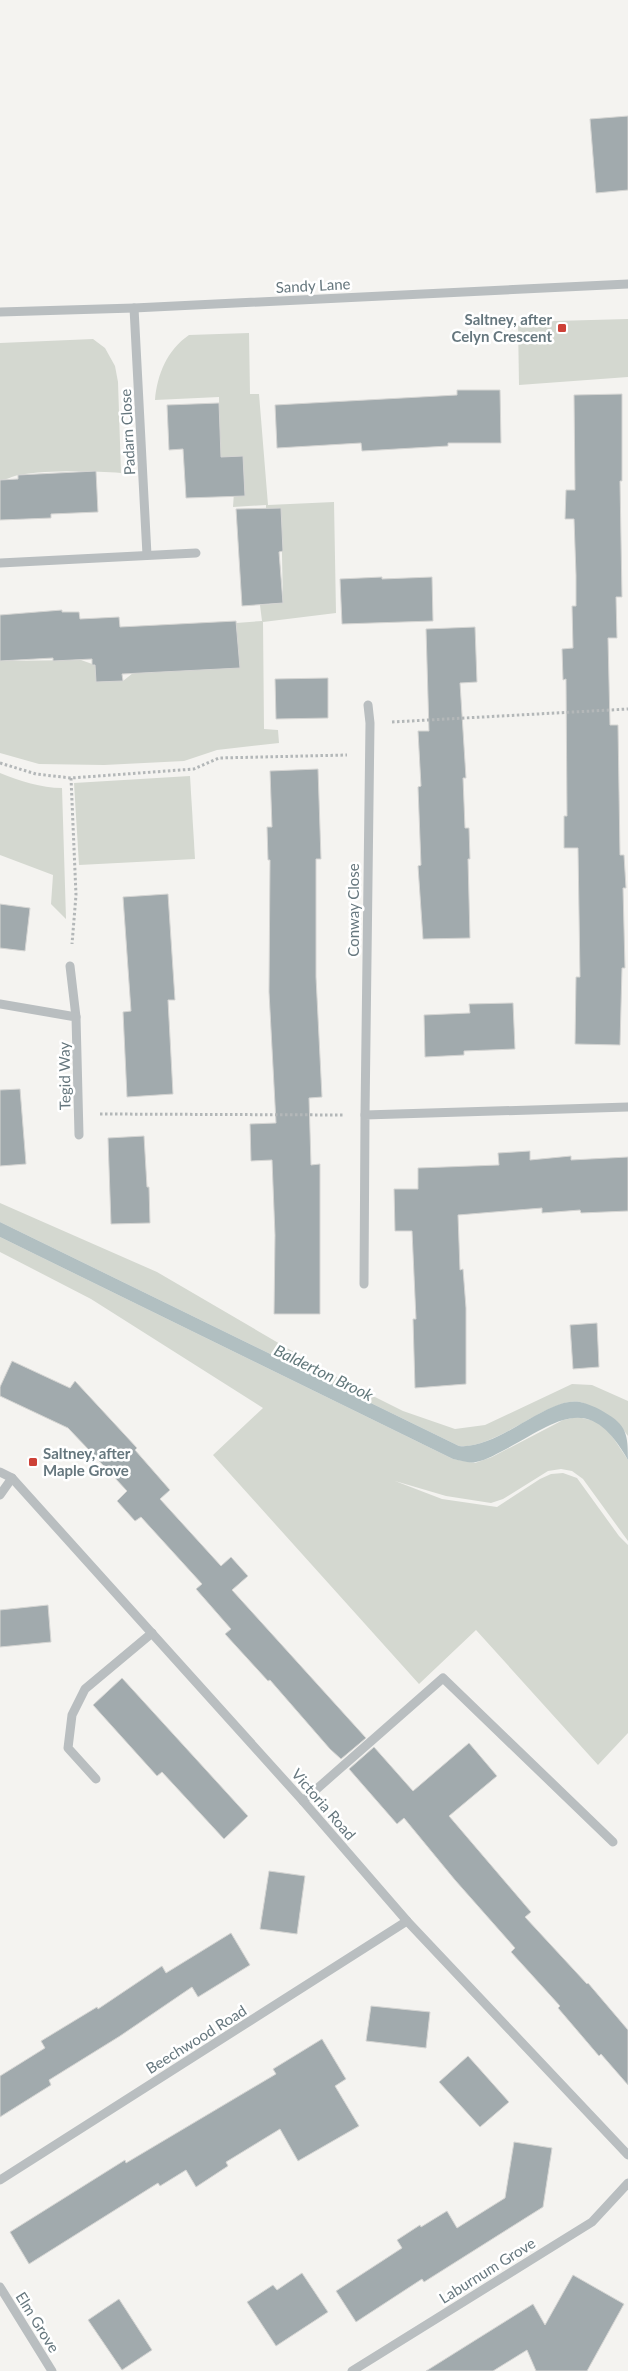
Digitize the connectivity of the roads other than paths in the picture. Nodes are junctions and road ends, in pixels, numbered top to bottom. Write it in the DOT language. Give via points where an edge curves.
graph roads {
  1 [pos="628,284"];
  2 [pos="134,308"];
  3 [pos="0,312"];
  4 [pos="196,554"];
  5 [pos="147,555"];
  6 [pos="0,563"];
  7 [pos="368,705"];
  8 [pos="70,966"];
  9 [pos="0,1004"];
  10 [pos="76,1017"];
  11 [pos="628,1107"];
  12 [pos="365,1115"];
  13 [pos="79,1135"];
  14 [pos="364,1284"];
  15 [pos="0,1472"];
  16 [pos="12,1478"];
  17 [pos="0,1495"];
  18 [pos="152,1633"];
  19 [pos="96,1779"];
  20 [pos="303,1800"];
  21 [pos="613,1842"];
  22 [pos="406,1921"];
  23 [pos="628,2155"];
  24 [pos="0,2180"];
  25 [pos="628,2183"];
  26 [pos="0,2287"];
  27 [pos="52,2371"];
  28 [pos="352,2371"];
  1 -- 2 [label="street, Sandy Lane"];
  2 -- 3 [label="street, Sandy Lane"];
  2 -- 5 [label="street, Padarn Close"];
  4 -- 5 [label="street"];
  5 -- 6 [label="street"];
  7 -- 12 [label="street, Conway Close"];
  8 -- 10 [label="street, Tegid Way"];
  9 -- 10 [label="street"];
  10 -- 13 [label="street, Tegid Way"];
  11 -- 12 [label="street"];
  12 -- 14 [label="street, Conway Close"];
  15 -- 16 [label="street, Victoria Road"];
  16 -- 17 [label="street"];
  16 -- 18 [label="street, Victoria Road"];
  18 -- 19 [label="street" via="84,1689 72,1715 68,1748"];
  18 -- 20 [label="street, Victoria Road"];
  20 -- 21 [label="street" via="443,1678"];
  20 -- 22 [label="street, Victoria Road"];
  22 -- 23 [label="street, Victoria Road"];
  22 -- 24 [label="street, Beechwood Road"];
  25 -- 28 [label="street, Laburnum Grove" via="592,2222"];
  26 -- 27 [label="street, Elm Grove"];
}
